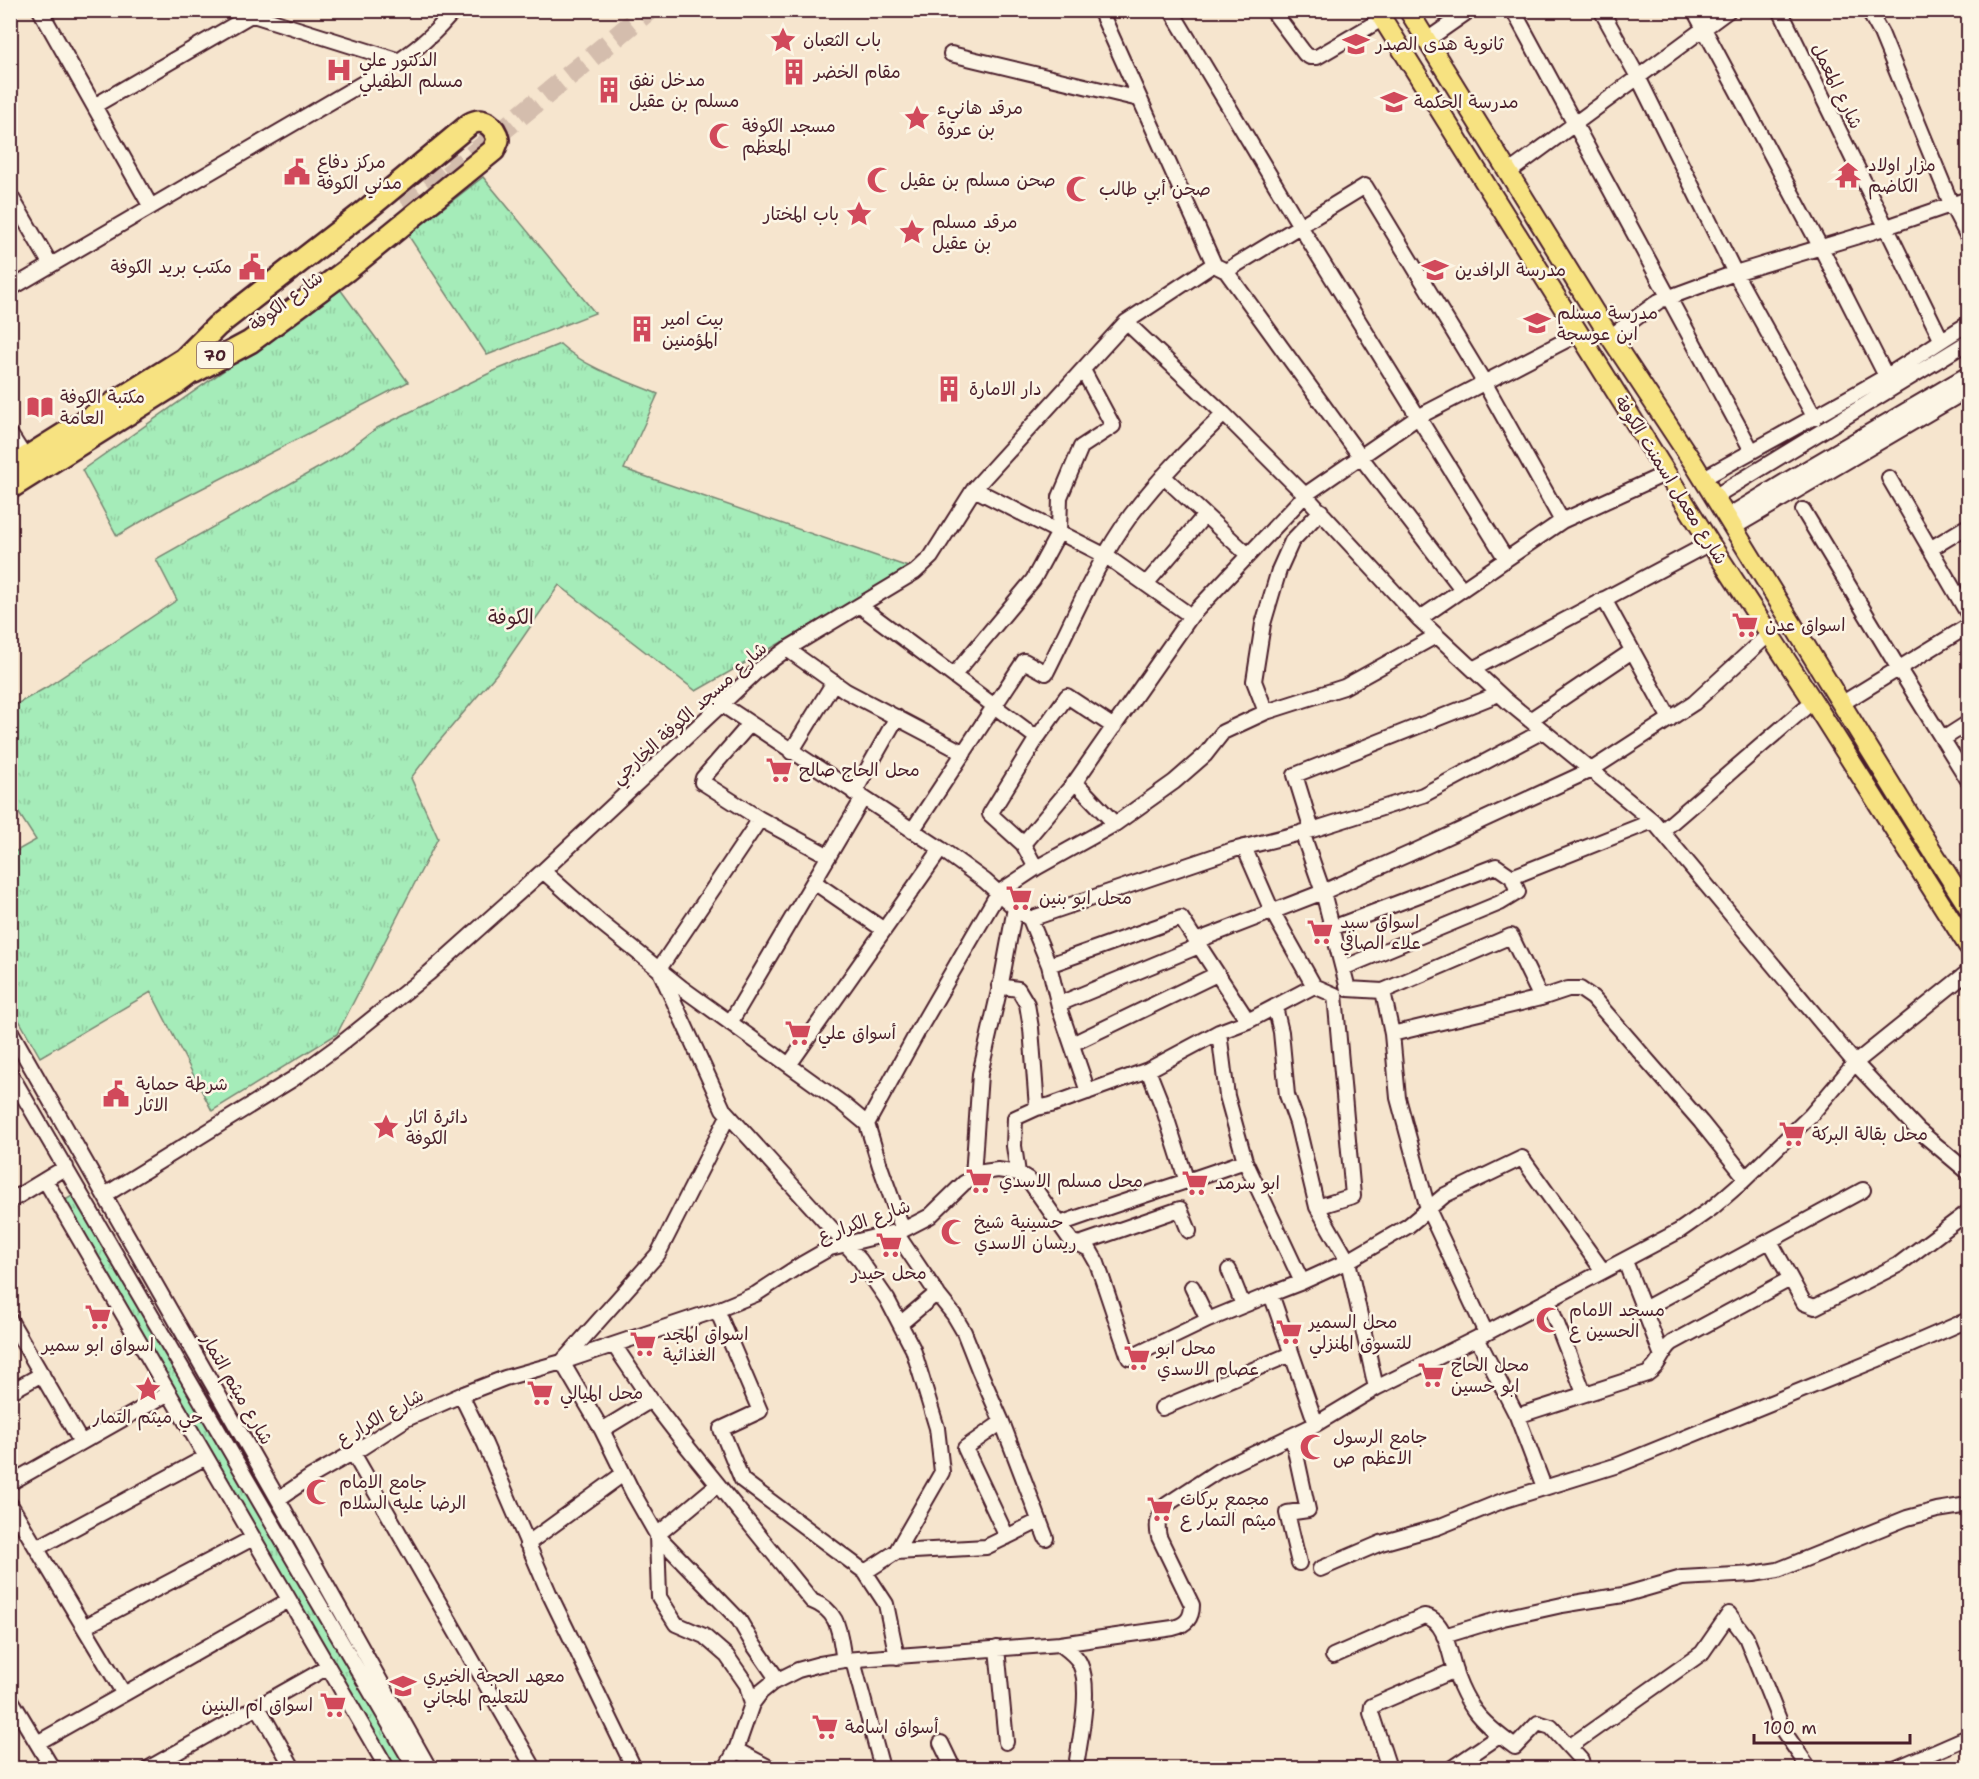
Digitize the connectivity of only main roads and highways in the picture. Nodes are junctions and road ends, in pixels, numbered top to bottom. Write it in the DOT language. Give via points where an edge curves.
graph roads {
  1 [pos="1408,11"];
  2 [pos="1382,18"];
  3 [pos="1425,38"];
  4 [pos="1400,47"];
  5 [pos="404,204"];
  6 [pos="187,367"];
  7 [pos="18,464"];
  8 [pos="10,488"];
  9 [pos="1734,529"];
  10 [pos="1715,550"];
  11 [pos="1766,581"];
  12 [pos="1743,594"];
  13 [pos="1968,907"];
  14 [pos="1968,946"];
  1 -- 2 [label="main road" via="1398,25"];
  1 -- 3 [label="main road, شارع معمل اسمنت الكوفة"];
  2 -- 4 [label="main road, شارع معمل اسمنت الكوفة"];
  3 -- 4 [label="main road" via="1411,35"];
  3 -- 9 [label="main road, شارع معمل اسمنت الكوفة"];
  4 -- 10 [label="main road, شارع معمل اسمنت الكوفة"];
  5 -- 6 [label="highway, شارع الكوفة / 70"];
  6 -- 6 [label="highway" via="250,342 347,270 494,150 498,140 495,131 484,121 470,124 217,326"];
  6 -- 7 [label="highway, شارع الكوفة / 70"];
  6 -- 8 [label="highway, شارع الكوفة / 70"];
  9 -- 10 [label="main road" via="1738,551 1735,555 1725,558"];
  9 -- 11 [label="main road, شارع معمل اسمنت الكوفة"];
  10 -- 12 [label="main road, شارع معمل اسمنت الكوفة"];
  11 -- 12 [label="main road" via="1750,584"];
  11 -- 13 [label="main road, شارع معمل اسمنت الكوفة"];
  12 -- 14 [label="main road, شارع معمل اسمنت الكوفة"];
}
